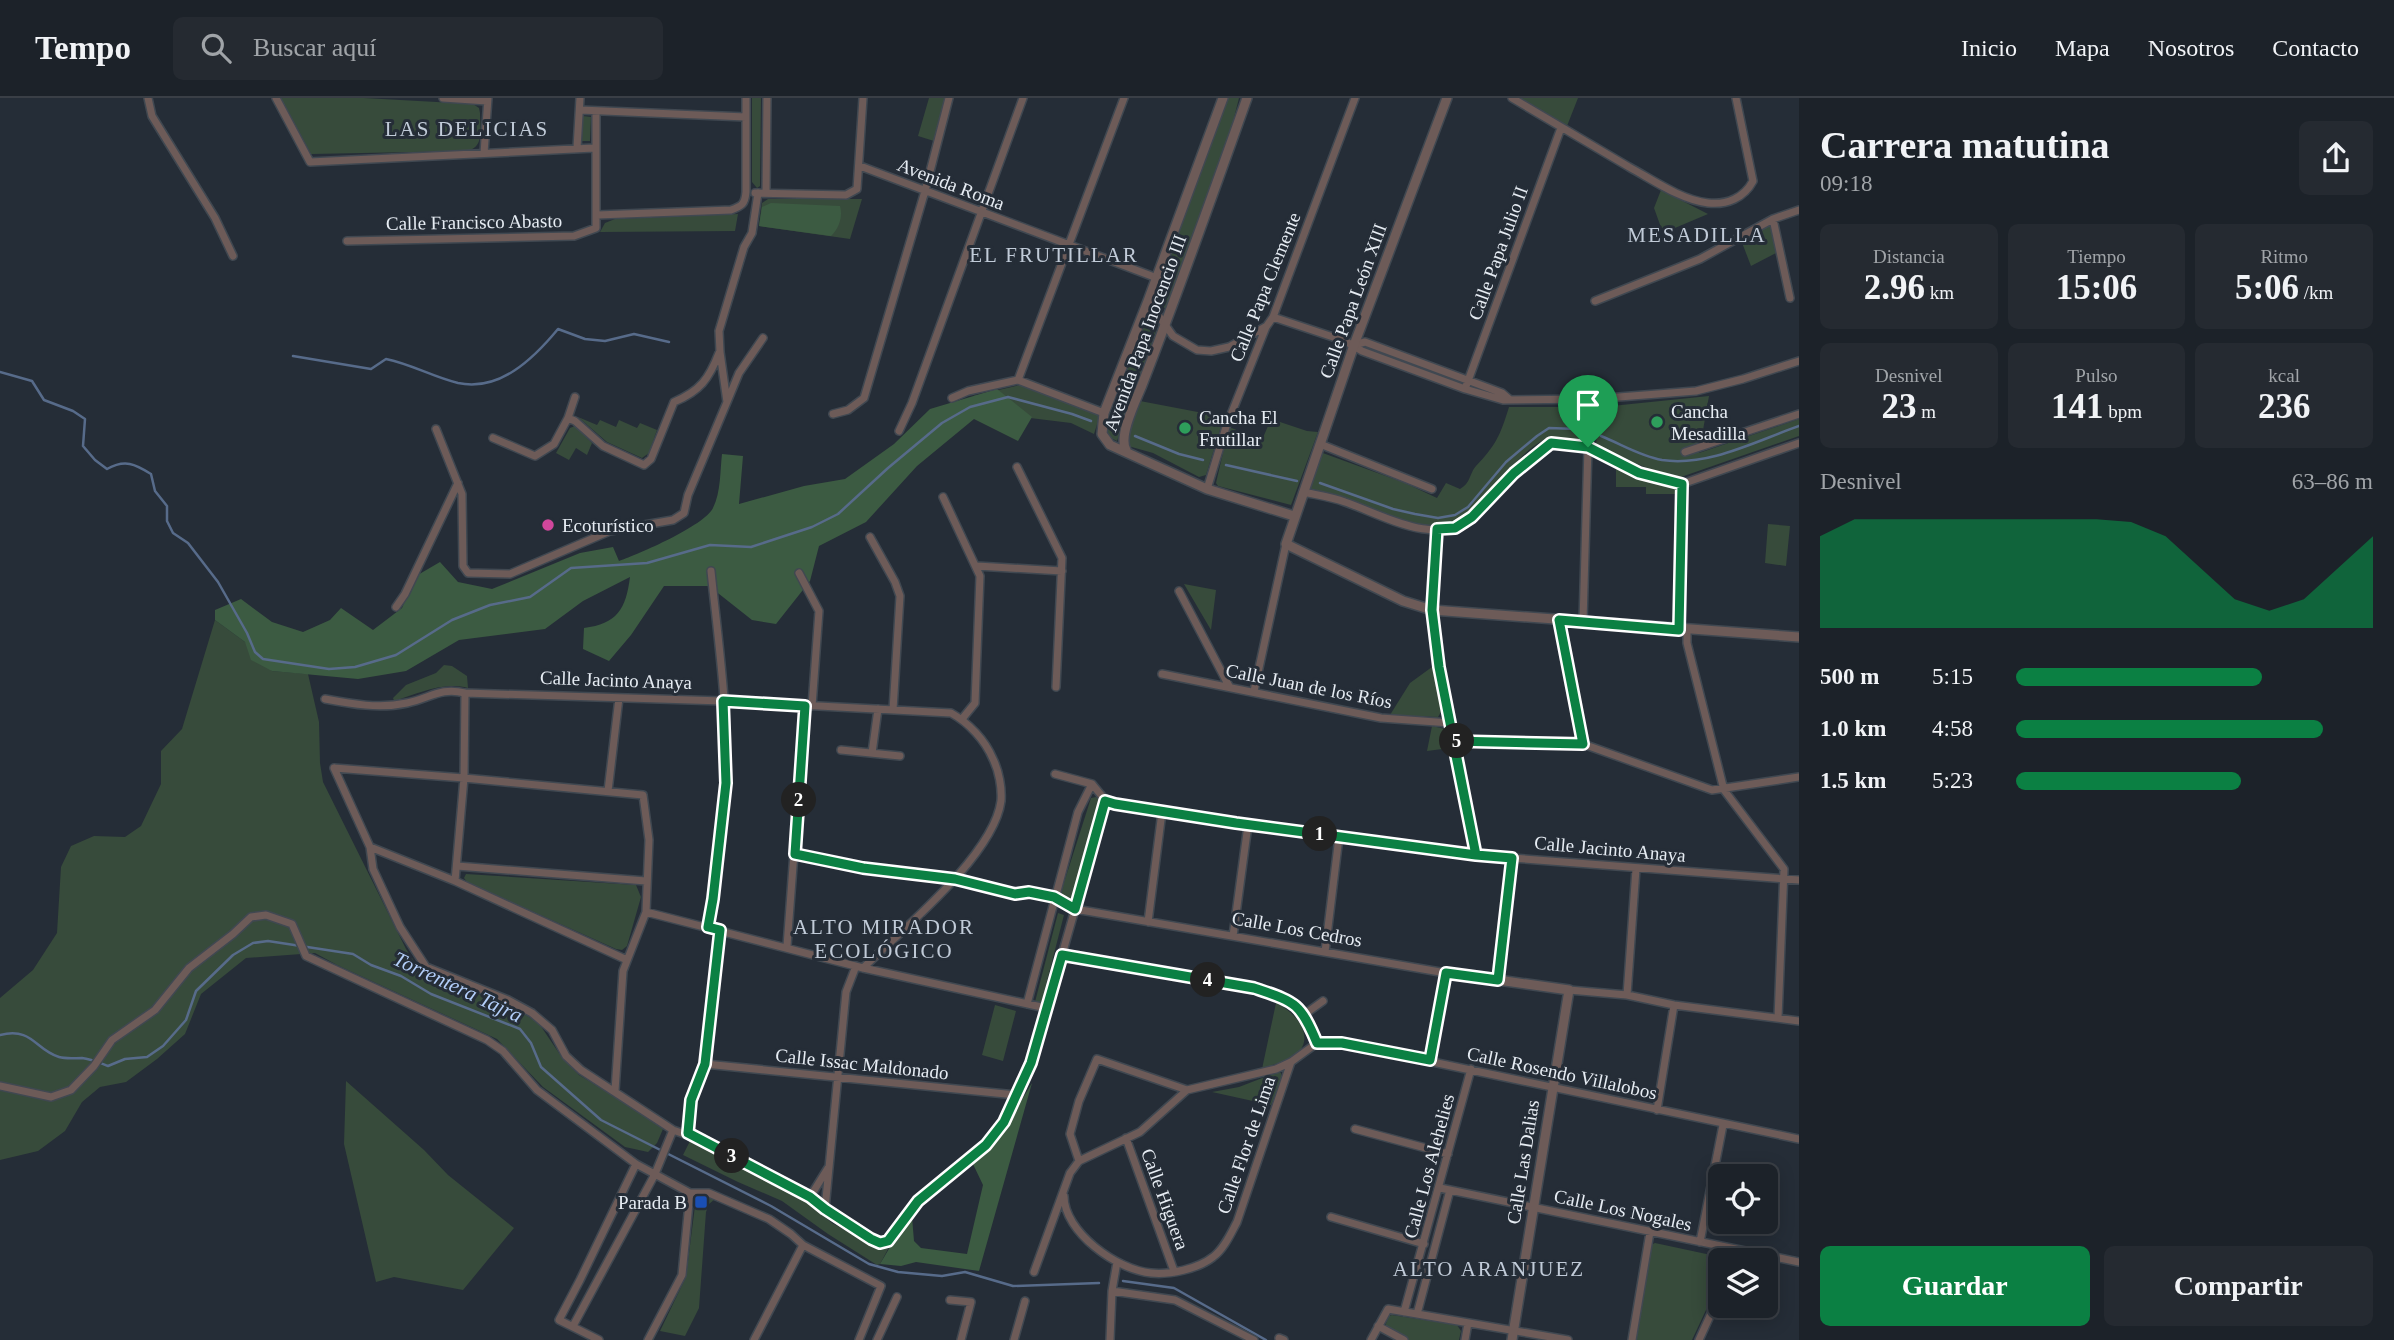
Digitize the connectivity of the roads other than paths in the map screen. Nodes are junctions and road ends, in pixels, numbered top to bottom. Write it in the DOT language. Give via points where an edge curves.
graph roads {
  1 [pos="148,98"];
  2 [pos="276,98"];
  3 [pos="443,98"];
  4 [pos="580,98"];
  5 [pos="746,98"];
  6 [pos="767,98"];
  7 [pos="863,98"];
  8 [pos="949,98"];
  9 [pos="1023,98"];
  10 [pos="1124,98"];
  11 [pos="1223,98"];
  12 [pos="1247,98"];
  13 [pos="1355,98"];
  14 [pos="1447,98"];
  15 [pos="1512,98"];
  16 [pos="1736,98"];
  17 [pos="487,99"];
  18 [pos="580,110"];
  19 [pos="596,111"];
  20 [pos="746,117"];
  21 [pos="1561,128"];
  22 [pos="577,148"];
  23 [pos="594,148"];
  24 [pos="484,153"];
  25 [pos="860,166"];
  26 [pos="925,191"];
  27 [pos="747,192"];
  28 [pos="762,193"];
  29 [pos="1799,210"];
  30 [pos="982,212"];
  31 [pos="597,215"];
  32 [pos="1773,219"];
  33 [pos="347,241"];
  34 [pos="1069,245"];
  35 [pos="233,256"];
  36 [pos="1157,278"];
  37 [pos="1790,298"];
  38 [pos="1148,301"];
  39 [pos="1595,301"];
  40 [pos="1273,317"];
  41 [pos="1166,323"];
  42 [pos="1266,327"];
  43 [pos="764,338"];
  44 [pos="1354,345"];
  45 [pos="720,352"];
  46 [pos="1799,361"];
  47 [pos="1018,380"];
  48 [pos="1468,380"];
  49 [pos="1465,389"];
  50 [pos="575,397"];
  51 [pos="952,398"];
  52 [pos="1508,398"];
  53 [pos="1593,399"];
  54 [pos="726,402"];
  55 [pos="1104,413"];
  56 [pos="833,414"];
  57 [pos="1799,414"];
  58 [pos="568,418"];
  59 [pos="436,429"];
  60 [pos="899,431"];
  61 [pos="493,438"];
  62 [pos="1799,443"];
  63 [pos="1320,444"];
  64 [pos="1588,447"];
  65 [pos="1126,450"];
  66 [pos="1685,452"];
  67 [pos="1017,467"];
  68 [pos="458,483"];
  69 [pos="1682,484"];
  70 [pos="1207,489"];
  71 [pos="1432,489"];
  72 [pos="1303,492"];
  73 [pos="943,497"];
  74 [pos="1294,516"];
  75 [pos="1437,529"];
  76 [pos="870,537"];
  77 [pos="1286,544"];
  78 [pos="977,566"];
  79 [pos="1062,570"];
  80 [pos="711,571"];
  81 [pos="799,573"];
  82 [pos="1179,591"];
  83 [pos="396,607"];
  84 [pos="1432,610"];
  85 [pos="1559,620"];
  86 [pos="1583,622"];
  87 [pos="1683,630"];
  88 [pos="1799,637"];
  89 [pos="1162,674"];
  90 [pos="1229,686"];
  91 [pos="1056,687"];
  92 [pos="1254,691"];
  93 [pos="466,693"];
  94 [pos="619,698"];
  95 [pos="325,699"];
  96 [pos="723,701"];
  97 [pos="808,706"];
  98 [pos="878,709"];
  99 [pos="893,710"];
  100 [pos="962,719"];
  101 [pos="1450,723"];
  102 [pos="1453,741"];
  103 [pos="1583,744"];
  104 [pos="841,750"];
  105 [pos="872,753"];
  106 [pos="900,756"];
  107 [pos="1055,774"];
  108 [pos="1799,777"];
  109 [pos="464,778"];
  110 [pos="1092,784"];
  111 [pos="1724,790"];
  112 [pos="608,791"];
  113 [pos="1105,801"];
  114 [pos="1162,812"];
  115 [pos="1248,825"];
  116 [pos="1339,837"];
  117 [pos="370,847"];
  118 [pos="795,854"];
  119 [pos="1476,855"];
  120 [pos="1512,858"];
  121 [pos="457,866"];
  122 [pos="1636,869"];
  123 [pos="955,879"];
  124 [pos="1785,879"];
  125 [pos="1799,880"];
  126 [pos="455,881"];
  127 [pos="646,881"];
  128 [pos="1054,897"];
  129 [pos="1075,909"];
  130 [pos="646,912"];
  131 [pos="1148,922"];
  132 [pos="708,927"];
  133 [pos="720,930"];
  134 [pos="1233,936"];
  135 [pos="787,946"];
  136 [pos="1325,952"];
  137 [pos="1062,955"];
  138 [pos="628,960"];
  139 [pos="860,967"];
  140 [pos="1446,973"];
  141 [pos="1498,980"];
  142 [pos="1569,990"];
  143 [pos="1627,995"];
  144 [pos="1323,1001"];
  145 [pos="1027,1004"];
  146 [pos="1674,1005"];
  147 [pos="1046,1008"];
  148 [pos="1305,1014"];
  149 [pos="1778,1018"];
  150 [pos="1799,1021"];
  151 [pos="1317,1043"];
  152 [pos="1430,1060"];
  153 [pos="1291,1062"];
  154 [pos="705,1064"];
  155 [pos="1471,1069"];
  156 [pos="837,1078"];
  157 [pos="0,1086"];
  158 [pos="1552,1086"];
  159 [pos="1188,1090"];
  160 [pos="615,1091"];
  161 [pos="1016,1095"];
  162 [pos="1657,1110"];
  163 [pos="1723,1125"];
  164 [pos="1355,1129"];
  165 [pos="673,1130"];
  166 [pos="688,1133"];
  167 [pos="1126,1138"];
  168 [pos="1799,1139"];
  169 [pos="1448,1154"];
  170 [pos="1079,1161"];
  171 [pos="635,1164"];
  172 [pos="831,1164"];
  173 [pos="658,1176"];
  174 [pos="1064,1188"];
  175 [pos="1440,1188"];
  176 [pos="1450,1190"];
  177 [pos="690,1193"];
  178 [pos="810,1197"];
  179 [pos="1533,1207"];
  180 [pos="825,1209"];
  181 [pos="1331,1217"];
  182 [pos="1650,1232"];
  183 [pos="1700,1242"];
  184 [pos="1424,1244"];
  185 [pos="803,1245"];
  186 [pos="1727,1248"];
  187 [pos="1778,1258"];
  188 [pos="1117,1262"];
  189 [pos="1799,1262"];
  190 [pos="1174,1271"];
  191 [pos="1034,1272"];
  192 [pos="1112,1291"];
  193 [pos="897,1297"];
  194 [pos="950,1300"];
  195 [pos="1026,1301"];
  196 [pos="1404,1311"];
  197 [pos="1417,1314"];
  198 [pos="1709,1318"];
  199 [pos="1468,1323"];
  200 [pos="573,1326"];
  201 [pos="1378,1326"];
  202 [pos="1513,1336"];
  203 [pos="599,1340"];
  204 [pos="648,1340"];
  205 [pos="754,1340"];
  206 [pos="859,1340"];
  207 [pos="877,1340"];
  208 [pos="961,1340"];
  209 [pos="1014,1340"];
  210 [pos="1110,1340"];
  211 [pos="1254,1340"];
  212 [pos="1371,1340"];
  213 [pos="1404,1340"];
  214 [pos="1465,1340"];
  215 [pos="1568,1340"];
  216 [pos="1632,1340"];
  217 [pos="1699,1340"];
  1 -- 35 [label="street" via="152,116"];
  2 -- 24 [label="street" via="310,162"];
  3 -- 17 [label="street"];
  4 -- 18 [label="street"];
  5 -- 20 [label="street"];
  6 -- 28 [label="street"];
  7 -- 25 [label="street"];
  8 -- 26 [label="street"];
  9 -- 30 [label="street"];
  10 -- 34 [label="street"];
  11 -- 36 [label="street, Avenida Papa Inocencio III"];
  12 -- 41 [label="street, Avenida Papa Inocencio III"];
  13 -- 40 [label="street, Calle Papa Clemente"];
  14 -- 44 [label="street, Calle Papa León XIII"];
  15 -- 21 [label="street"];
  16 -- 21 [label="street" via="1753,181 1740,198 1711,204 1660,184"];
  17 -- 24 [label="street"];
  18 -- 19 [label="street"];
  18 -- 22 [label="street"];
  19 -- 20 [label="street"];
  19 -- 23 [label="street"];
  20 -- 27 [label="street"];
  21 -- 48 [label="street, Calle Papa Julio II"];
  22 -- 23 [label="street"];
  22 -- 24 [label="street"];
  23 -- 31 [label="street"];
  25 -- 26 [label="street, Avenida Roma"];
  25 -- 28 [label="street" via="858,185 849,195"];
  26 -- 30 [label="street, Avenida Roma"];
  26 -- 56 [label="street" via="864,398"];
  27 -- 28 [label="street"];
  27 -- 31 [label="street" via="741,207 731,210"];
  28 -- 45 [label="street" via="724,310"];
  29 -- 32 [label="street"];
  30 -- 34 [label="street, Avenida Roma"];
  30 -- 60 [label="street"];
  31 -- 33 [label="street, Calle Francisco Abasto" via="596,228 574,236"];
  32 -- 37 [label="street"];
  32 -- 39 [label="street" via="1700,259"];
  34 -- 36 [label="street, Avenida Roma"];
  34 -- 47 [label="street"];
  36 -- 38 [label="street, Avenida Papa Inocencio III"];
  38 -- 41 [label="street"];
  38 -- 55 [label="street, Avenida Papa Inocencio III"];
  40 -- 42 [label="street, Calle Papa Clemente"];
  40 -- 44 [label="street"];
  41 -- 42 [label="street" via="1183,344 1211,351"];
  41 -- 65 [label="street, Avenida Papa Inocencio III" via="1123,440"];
  42 -- 70 [label="street, Calle Papa Clemente"];
  43 -- 54 [label="street" via="739,373"];
  44 -- 48 [label="street" via="1365,342"];
  44 -- 49 [label="street"];
  44 -- 63 [label="street, Calle Papa León XIII"];
  45 -- 54 [label="street"];
  45 -- 58 [label="street" via="711,374 691,395 674,402 651,459 644,465 603,446"];
  46 -- 53 [label="street" via="1707,389"];
  47 -- 51 [label="street"];
  47 -- 55 [label="street"];
  48 -- 49 [label="street, Calle Papa Julio II"];
  48 -- 52 [label="street"];
  49 -- 52 [label="street"];
  50 -- 58 [label="street"];
  52 -- 53 [label="street"];
  53 -- 64 [label="street"];
  54 -- 68 [label="street" via="684,513 673,520 610,531 510,574 468,573 463,566 463,494"];
  55 -- 65 [label="street, Avenida Papa Inocencio III" via="1104,438"];
  57 -- 66 [label="street"];
  58 -- 61 [label="street" via="554,444 535,456"];
  59 -- 68 [label="street"];
  62 -- 69 [label="street"];
  63 -- 71 [label="street"];
  63 -- 72 [label="street, Calle Papa León XIII"];
  64 -- 69 [label="street" via="1639,473"];
  64 -- 75 [label="street" via="1551,443 1472,517 1455,528"];
  64 -- 86 [label="street"];
  65 -- 70 [label="street"];
  67 -- 79 [label="street" via="1062,558"];
  68 -- 83 [label="street"];
  69 -- 87 [label="street"];
  70 -- 74 [label="street"];
  72 -- 74 [label="street, Calle Papa León XIII"];
  72 -- 75 [label="street" via="1418,528"];
  73 -- 78 [label="street"];
  74 -- 77 [label="street, Calle Papa León XIII"];
  75 -- 84 [label="street"];
  76 -- 99 [label="street" via="900,596"];
  77 -- 84 [label="street" via="1403,601"];
  77 -- 92 [label="street"];
  78 -- 79 [label="street"];
  78 -- 100 [label="street" via="975,703"];
  79 -- 91 [label="street"];
  80 -- 96 [label="street"];
  81 -- 97 [label="street" via="819,611"];
  82 -- 90 [label="street"];
  84 -- 85 [label="street"];
  84 -- 101 [label="street"];
  85 -- 86 [label="street"];
  85 -- 103 [label="street"];
  86 -- 87 [label="street"];
  87 -- 88 [label="street"];
  87 -- 111 [label="street"];
  89 -- 90 [label="street, Calle Juan de los Ríos"];
  90 -- 92 [label="street, Calle Juan de los Ríos"];
  92 -- 101 [label="street, Calle Juan de los Ríos" via="1381,718"];
  93 -- 94 [label="street, Calle Jacinto Anaya"];
  93 -- 95 [label="street, Calle Jacinto Anaya" via="450,689 406,703 369,707"];
  93 -- 109 [label="street"];
  94 -- 96 [label="street, Calle Jacinto Anaya"];
  94 -- 112 [label="street"];
  96 -- 97 [label="street, Calle Jacinto Anaya"];
  96 -- 132 [label="street" via="726,783"];
  97 -- 98 [label="street, Calle Jacinto Anaya"];
  97 -- 118 [label="street"];
  98 -- 99 [label="street, Calle Jacinto Anaya"];
  98 -- 105 [label="street"];
  99 -- 100 [label="street, Calle Jacinto Anaya" via="951,713"];
  100 -- 123 [label="street" via="991,753 1001,801 987,837"];
  101 -- 102 [label="street"];
  102 -- 103 [label="street"];
  102 -- 119 [label="street"];
  103 -- 111 [label="street" via="1712,790"];
  104 -- 105 [label="street"];
  105 -- 106 [label="street"];
  107 -- 110 [label="street"];
  108 -- 111 [label="street"];
  109 -- 112 [label="street"];
  109 -- 117 [label="street" via="334,768"];
  109 -- 121 [label="street"];
  110 -- 113 [label="street"];
  110 -- 128 [label="street" via="1078,812"];
  111 -- 124 [label="street" via="1784,869"];
  112 -- 127 [label="street" via="643,795 649,840"];
  113 -- 114 [label="street, Calle Jacinto Anaya"];
  113 -- 129 [label="street"];
  114 -- 115 [label="street, Calle Jacinto Anaya"];
  114 -- 131 [label="street"];
  115 -- 116 [label="street, Calle Jacinto Anaya"];
  115 -- 134 [label="street"];
  116 -- 119 [label="street, Calle Jacinto Anaya"];
  116 -- 136 [label="street"];
  117 -- 126 [label="street"];
  117 -- 160 [label="street" via="373,869 400,927 426,967 531,1013 552,1030 566,1056 581,1070"];
  118 -- 123 [label="street, Calle Los Cedros"];
  118 -- 135 [label="street"];
  119 -- 120 [label="street, Calle Jacinto Anaya"];
  120 -- 122 [label="street, Calle Jacinto Anaya"];
  120 -- 141 [label="street"];
  121 -- 126 [label="street"];
  121 -- 127 [label="street"];
  122 -- 124 [label="street, Calle Jacinto Anaya"];
  122 -- 143 [label="street"];
  123 -- 128 [label="street, Calle Los Cedros" via="1015,894"];
  123 -- 139 [label="street"];
  124 -- 125 [label="street, Calle Jacinto Anaya"];
  124 -- 149 [label="street"];
  126 -- 138 [label="street"];
  127 -- 130 [label="street"];
  128 -- 129 [label="street, Calle Los Cedros"];
  128 -- 145 [label="street"];
  129 -- 131 [label="street, Calle Los Cedros"];
  129 -- 137 [label="street"];
  130 -- 132 [label="street"];
  130 -- 138 [label="street"];
  131 -- 134 [label="street, Calle Los Cedros"];
  132 -- 133 [label="street"];
  133 -- 135 [label="street"];
  133 -- 154 [label="street"];
  134 -- 136 [label="street, Calle Los Cedros"];
  135 -- 139 [label="street"];
  136 -- 140 [label="street, Calle Los Cedros"];
  137 -- 147 [label="street"];
  137 -- 148 [label="street" via="1254,988 1294,1003"];
  138 -- 160 [label="street" via="623,971"];
  139 -- 145 [label="street"];
  139 -- 156 [label="street" via="846,992"];
  140 -- 141 [label="street, Calle Los Cedros"];
  140 -- 152 [label="street"];
  141 -- 142 [label="street, Calle Los Cedros"];
  142 -- 143 [label="street, Calle Los Cedros"];
  142 -- 158 [label="street, Calle Las Dalias"];
  143 -- 146 [label="street, Calle Los Cedros"];
  144 -- 148 [label="street"];
  145 -- 147 [label="street"];
  146 -- 149 [label="street, Calle Los Cedros"];
  146 -- 162 [label="street"];
  147 -- 161 [label="street" via="1031,1063"];
  148 -- 151 [label="street"];
  149 -- 150 [label="street, Calle Los Cedros"];
  151 -- 152 [label="street, Calle Rosendo Villalobos" via="1342,1043"];
  151 -- 153 [label="street"];
  152 -- 155 [label="street, Calle Rosendo Villalobos"];
  153 -- 159 [label="street"];
  153 -- 190 [label="street, Calle Flor de Lima" via="1250,1189 1226,1242 1200,1265"];
  154 -- 156 [label="street, Calle Issac Maldonado"];
  154 -- 166 [label="street" via="691,1100"];
  155 -- 158 [label="street, Calle Rosendo Villalobos"];
  155 -- 169 [label="street, Calle Los Alehelies"];
  156 -- 161 [label="street, Calle Issac Maldonado"];
  156 -- 172 [label="street"];
  157 -- 171 [label="street" via="51,1097 71,1090 112,1040 155,1010 189,968 251,917 266,915 292,924 306,956 487,1040 503,1051 537,1090"];
  158 -- 162 [label="street, Calle Rosendo Villalobos"];
  158 -- 179 [label="street, Calle Las Dalias"];
  159 -- 167 [label="street" via="1155,1121"];
  159 -- 170 [label="street" via="1097,1059 1070,1134"];
  160 -- 165 [label="street"];
  161 -- 180 [label="street" via="1004,1122 986,1145 918,1201 888,1241 871,1239"];
  162 -- 163 [label="street, Calle Rosendo Villalobos"];
  163 -- 168 [label="street, Calle Rosendo Villalobos"];
  163 -- 183 [label="street"];
  164 -- 169 [label="street"];
  165 -- 166 [label="street"];
  165 -- 173 [label="street"];
  166 -- 178 [label="street"];
  167 -- 170 [label="street"];
  167 -- 190 [label="street, Calle Higuera"];
  169 -- 175 [label="street, Calle Los Alehelies"];
  170 -- 174 [label="street"];
  171 -- 173 [label="street"];
  171 -- 200 [label="street" via="559,1320"];
  172 -- 178 [label="street"];
  172 -- 180 [label="street"];
  173 -- 177 [label="street"];
  173 -- 200 [label="street"];
  174 -- 188 [label="street, Calle Flor de Lima" via="1068,1220"];
  174 -- 191 [label="street"];
  175 -- 176 [label="street, Calle Los Nogales"];
  175 -- 184 [label="street, Calle Los Alehelies"];
  176 -- 179 [label="street, Calle Los Nogales"];
  176 -- 197 [label="street"];
  177 -- 185 [label="street" via="709,1193 769,1219"];
  177 -- 204 [label="street" via="682,1275"];
  178 -- 180 [label="street"];
  179 -- 182 [label="street, Calle Los Nogales"];
  179 -- 202 [label="street, Calle Las Dalias"];
  181 -- 184 [label="street"];
  182 -- 183 [label="street, Calle Los Nogales"];
  182 -- 216 [label="street"];
  183 -- 186 [label="street, Calle Los Nogales"];
  184 -- 196 [label="street, Calle Los Alehelies"];
  185 -- 205 [label="street"];
  185 -- 206 [label="street" via="881,1286"];
  187 -- 189 [label="street, Calle Los Nogales"];
  188 -- 190 [label="street, Calle Flor de Lima" via="1150,1273"];
  188 -- 192 [label="street"];
  192 -- 210 [label="street"];
  192 -- 211 [label="street" via="1175,1300"];
  193 -- 207 [label="street"];
  194 -- 208 [label="street" via="971,1302"];
  195 -- 209 [label="street"];
  196 -- 197 [label="street"];
  196 -- 201 [label="street" via="1388,1309"];
  197 -- 199 [label="street"];
  198 -- 217 [label="street"];
  199 -- 202 [label="street"];
  199 -- 214 [label="street"];
  200 -- 203 [label="street"];
  201 -- 212 [label="street"];
  201 -- 213 [label="street"];
  202 -- 215 [label="street"];
}
